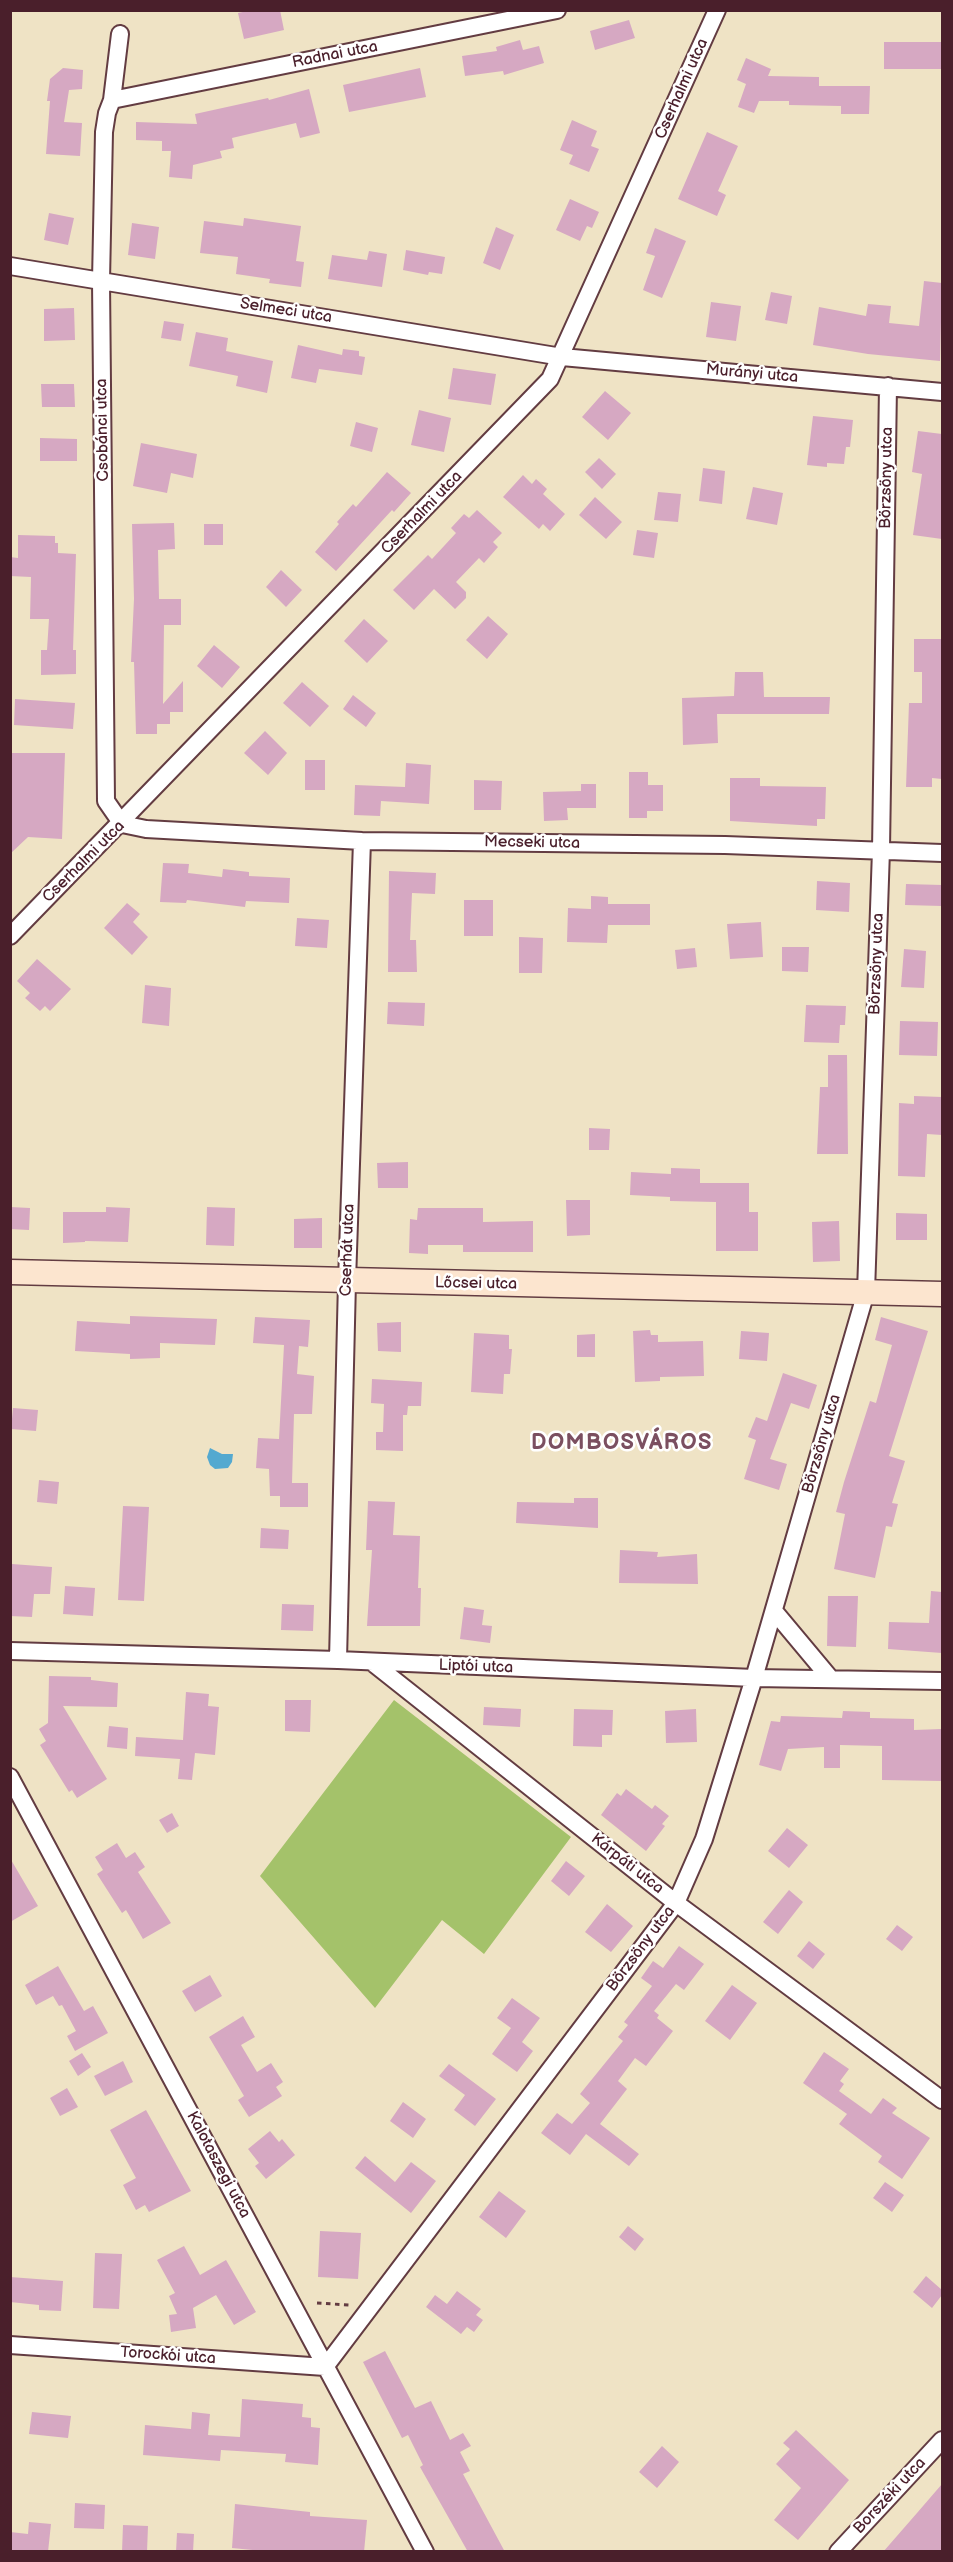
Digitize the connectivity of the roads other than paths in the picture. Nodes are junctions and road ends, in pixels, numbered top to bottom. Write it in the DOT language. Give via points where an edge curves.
graph roads {
  1 [pos="557,10"];
  2 [pos="717,10"];
  3 [pos="120,34"];
  4 [pos="112,100"];
  5 [pos="10,266"];
  6 [pos="101,281"];
  7 [pos="562,357"];
  8 [pos="888,386"];
  9 [pos="942,392"];
  10 [pos="122,824"];
  11 [pos="362,841"];
  12 [pos="881,850"];
  13 [pos="942,853"];
  14 [pos="10,936"];
  15 [pos="10,1272"];
  16 [pos="347,1281"];
  17 [pos="866,1292"];
  18 [pos="942,1294"];
  19 [pos="774,1611"];
  20 [pos="10,1651"];
  21 [pos="338,1660"];
  22 [pos="373,1663"];
  23 [pos="754,1677"];
  24 [pos="830,1678"];
  25 [pos="942,1681"];
  26 [pos="10,1777"];
  27 [pos="676,1903"];
  28 [pos="942,2100"];
  29 [pos="10,2345"];
  30 [pos="325,2367"];
  31 [pos="942,2440"];
  32 [pos="425,2552"];
  33 [pos="838,2552"];
  1 -- 4 [label="street, Radnai utca"];
  2 -- 7 [label="street, Cserhalmi utca"];
  3 -- 4 [label="street, Csobánci utca"];
  4 -- 6 [label="street, Csobánci utca" via="104,132"];
  5 -- 6 [label="street, Selmeci utca"];
  6 -- 7 [label="street, Selmeci utca"];
  6 -- 10 [label="street, Csobánci utca" via="106,801"];
  7 -- 8 [label="street, Murányi utca"];
  7 -- 10 [label="street, Cserhalmi utca" via="550,379"];
  8 -- 9 [label="street, Murányi utca"];
  8 -- 12 [label="street, Börzsöny utca"];
  10 -- 11 [label="street, Mecseki utca" via="146,829"];
  10 -- 14 [label="street, Cserhalmi utca"];
  11 -- 12 [label="street, Mecseki utca"];
  11 -- 16 [label="street, Cserhát utca"];
  12 -- 13 [label="street, Mecseki utca"];
  12 -- 17 [label="street, Börzsöny utca"];
  15 -- 16 [label="street, Lőcsei utca"];
  16 -- 17 [label="street, Lőcsei utca"];
  16 -- 21 [label="street, Cserhát utca"];
  17 -- 18 [label="street, Lőcsei utca"];
  17 -- 19 [label="street, Börzsöny utca"];
  19 -- 23 [label="street, Börzsöny utca"];
  19 -- 24 [label="street"];
  20 -- 21 [label="street, Liptói utca"];
  21 -- 22 [label="street, Liptói utca"];
  22 -- 23 [label="street, Liptói utca"];
  22 -- 27 [label="street, Kárpáti utca"];
  23 -- 24 [label="street, Liptói utca"];
  23 -- 27 [label="street, Börzsöny utca" via="704,1839"];
  24 -- 25 [label="street, Liptói utca"];
  26 -- 30 [label="street, Kalotaszegi utca"];
  27 -- 28 [label="street, Kárpáti utca"];
  27 -- 30 [label="street, Börzsöny utca"];
  29 -- 30 [label="street, Torockói utca"];
  30 -- 32 [label="street, Kalotaszegi utca"];
  31 -- 33 [label="street, Borszéki utca"];
}
